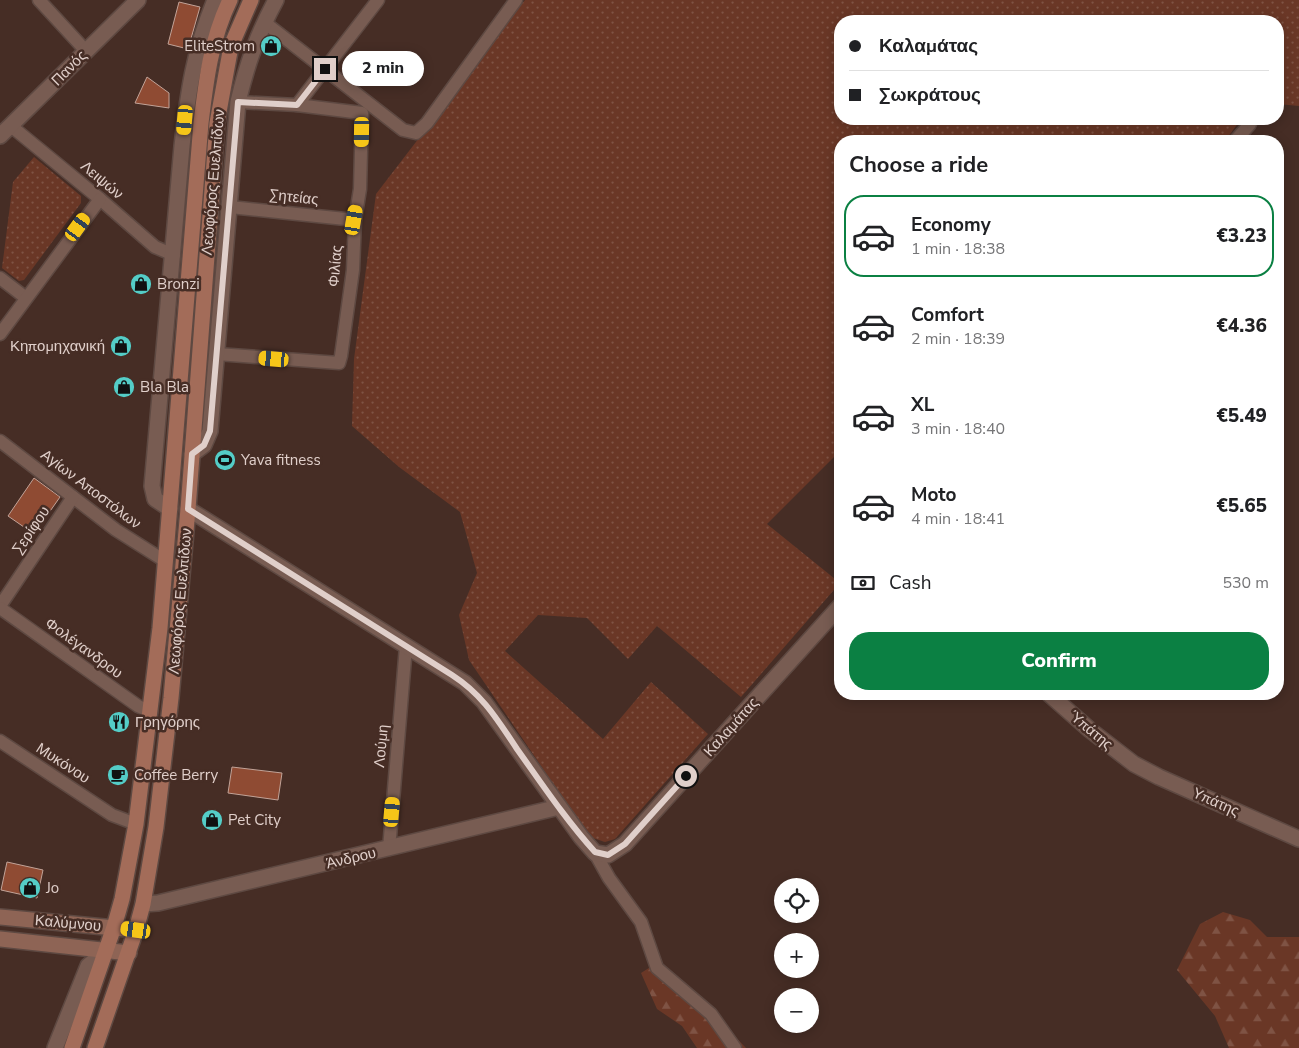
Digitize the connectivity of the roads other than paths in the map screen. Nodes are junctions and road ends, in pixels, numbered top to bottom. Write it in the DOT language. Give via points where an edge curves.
graph roads {
  1 [pos="39,0"];
  2 [pos="138,0"];
  3 [pos="215,0"];
  4 [pos="230,0"];
  5 [pos="251,0"];
  6 [pos="276,0"];
  7 [pos="378,0"];
  8 [pos="516,0"];
  9 [pos="264,22"];
  10 [pos="86,51"];
  11 [pos="325,69"];
  12 [pos="238,102"];
  13 [pos="297,105"];
  14 [pos="364,108"];
  15 [pos="185,120"];
  16 [pos="201,123"];
  17 [pos="1249,125"];
  18 [pos="5,131"];
  19 [pos="1240,135"];
  20 [pos="100,199"];
  21 [pos="230,207"];
  22 [pos="354,220"];
  23 [pos="174,255"];
  24 [pos="0,278"];
  25 [pos="26,298"];
  26 [pos="0,334"];
  27 [pos="217,354"];
  28 [pos="0,441"];
  29 [pos="192,454"];
  30 [pos="73,497"];
  31 [pos="170,509"];
  32 [pos="188,509"];
  33 [pos="165,561"];
  34 [pos="0,607"];
  35 [pos="834,613"];
  36 [pos="406,646"];
  37 [pos="1056,700"];
  38 [pos="151,712"];
  39 [pos="0,741"];
  40 [pos="1134,764"];
  41 [pos="559,807"];
  42 [pos="136,824"];
  43 [pos="1299,839"];
  44 [pos="390,849"];
  45 [pos="595,852"];
  46 [pos="143,904"];
  47 [pos="0,917"];
  48 [pos="114,927"];
  49 [pos="136,930"];
  50 [pos="0,939"];
  51 [pos="107,950"];
  52 [pos="129,953"];
  53 [pos="55,1048"];
  54 [pos="72,1048"];
  55 [pos="95,1048"];
  56 [pos="735,1048"];
  1 -- 10 [label="street"];
  2 -- 10 [label="street, Πανός"];
  3 -- 15 [label="street" via="198,44"];
  4 -- 16 [label="main road, Λεωφόρος Ευελπίδων" via="213,44"];
  5 -- 29 [label="main road, Λεωφόρος Ευελπίδων" via="232,46 217,123"];
  6 -- 9 [label="street"];
  7 -- 11 [label="street"];
  8 -- 14 [label="street" via="427,123 416,133 403,130"];
  9 -- 11 [label="street"];
  9 -- 12 [label="street" via="254,43"];
  10 -- 18 [label="street, Πανός"];
  11 -- 13 [label="street"];
  11 -- 14 [label="street"];
  12 -- 13 [label="street"];
  12 -- 21 [label="street"];
  13 -- 14 [label="street"];
  14 -- 22 [label="street, Φιλίας" via="360,189"];
  15 -- 16 [label="street"];
  15 -- 23 [label="street"];
  16 -- 31 [label="main road, Λεωφόρος Ευελπίδων"];
  17 -- 19 [label="street"];
  18 -- 20 [label="street, Λειψών"];
  20 -- 23 [label="street, Λειψών" via="155,247"];
  20 -- 25 [label="street"];
  21 -- 22 [label="street, Σητείας"];
  21 -- 27 [label="street"];
  22 -- 27 [label="street, Φιλίας" via="353,270 339,363"];
  23 -- 31 [label="street" via="152,486 155,499"];
  24 -- 25 [label="street"];
  25 -- 26 [label="street"];
  27 -- 29 [label="street" via="210,431 204,445"];
  28 -- 30 [label="street, Αγίων Αποστόλων"];
  29 -- 32 [label="main road, Λεωφόρος Ευελπίδων"];
  30 -- 33 [label="street, Αγίων Αποστόλων" via="116,530"];
  30 -- 34 [label="street, Σερίφου"];
  31 -- 33 [label="main road, Λεωφόρος Ευελπίδων"];
  32 -- 36 [label="street"];
  32 -- 46 [label="main road, Λεωφόρος Ευελπίδων" via="170,707"];
  33 -- 38 [label="main road, Λεωφόρος Ευελπίδων"];
  34 -- 38 [label="street, Φολέγανδρου"];
  35 -- 45 [label="street, Καλαμάτας" via="625,844 608,855"];
  36 -- 41 [label="street" via="475,692"];
  36 -- 44 [label="street, Λούμη"];
  37 -- 40 [label="street, Ύπάτης"];
  38 -- 42 [label="main road, Λεωφόρος Ευελπίδων"];
  39 -- 42 [label="street, Μυκόνου" via="112,815"];
  40 -- 43 [label="street, Υπάτης"];
  41 -- 44 [label="street, Άνδρου"];
  41 -- 45 [label="street"];
  42 -- 48 [label="main road, Λεωφόρος Ευελπίδων"];
  44 -- 46 [label="street, Άνδρου"];
  45 -- 56 [label="street" via="609,878 641,922 657,968 711,1014"];
  46 -- 49 [label="main road, Λεωφόρος Ευελπίδων"];
  47 -- 48 [label="main road, Καλύμνου"];
  48 -- 49 [label="main road, Καλύμνου"];
  48 -- 51 [label="main road, Λεωφόρος Ευελπίδων"];
  49 -- 52 [label="main road, Λεωφόρος Ευελπίδων"];
  50 -- 51 [label="main road, Καλύμνου"];
  51 -- 52 [label="main road, Καλύμνου"];
  51 -- 53 [label="street" via="88,966"];
  51 -- 54 [label="main road, Λεωφόρος Ευελπίδων"];
  52 -- 55 [label="main road, Λεωφόρος Ευελπίδων"];
}
